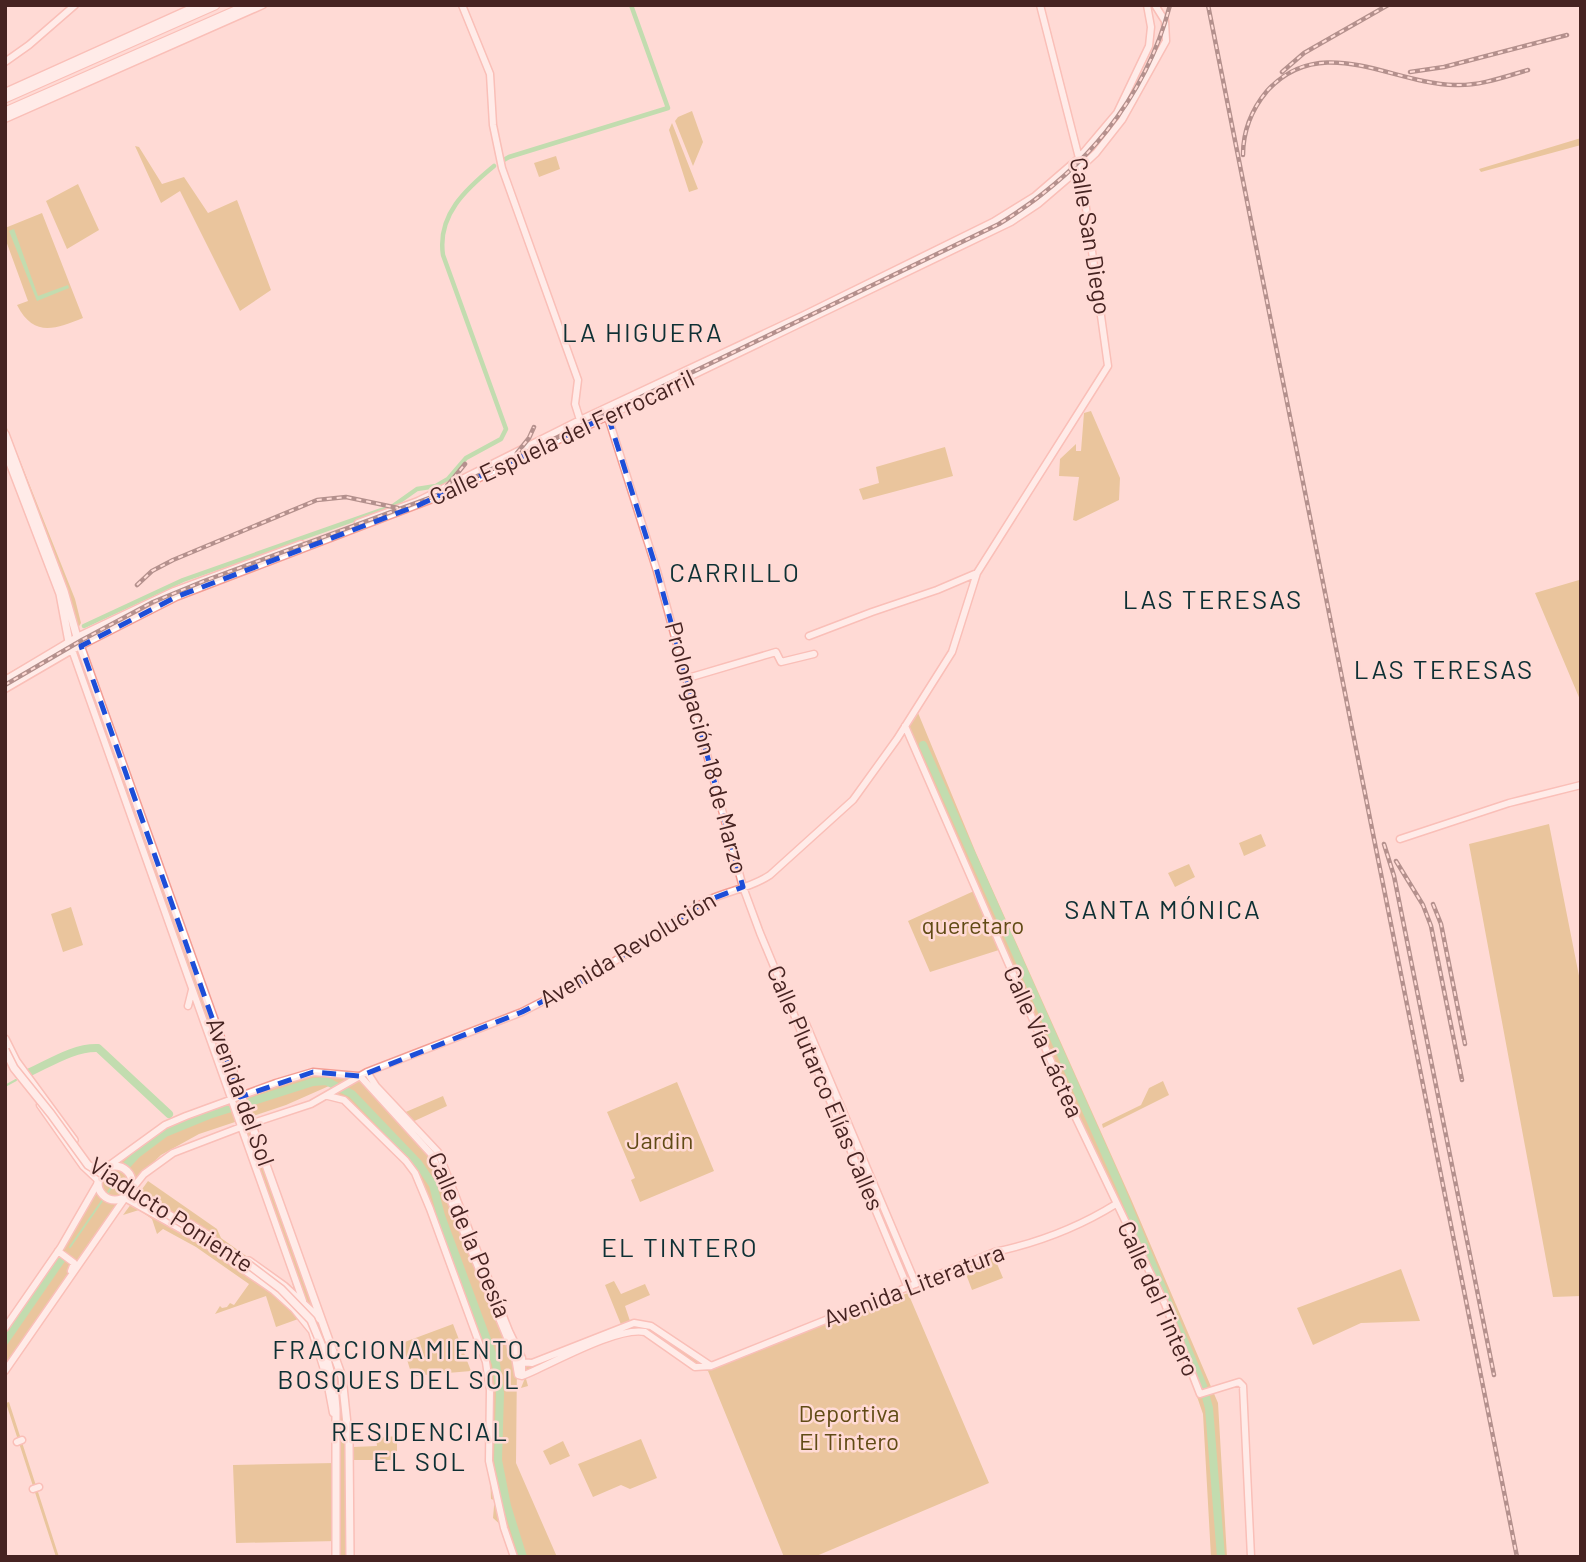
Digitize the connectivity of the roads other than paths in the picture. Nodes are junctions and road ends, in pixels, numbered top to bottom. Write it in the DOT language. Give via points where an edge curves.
graph roads {
  1 [pos="75,5"];
  2 [pos="198,5"];
  3 [pos="215,5"];
  4 [pos="249,5"];
  5 [pos="263,5"];
  6 [pos="462,5"];
  7 [pos="1040,5"];
  8 [pos="1147,5"];
  9 [pos="1155,5"];
  10 [pos="182,19"];
  11 [pos="214,26"];
  12 [pos="147,27"];
  13 [pos="179,36"];
  14 [pos="93,51"];
  15 [pos="5,62"];
  16 [pos="76,66"];
  17 [pos="98,72"];
  18 [pos="68,91"];
  19 [pos="5,92"];
  20 [pos="5,98"];
  21 [pos="5,111"];
  22 [pos="5,119"];
  23 [pos="1079,158"];
  24 [pos="1080,168"];
  25 [pos="673,381"];
  26 [pos="607,412"];
  27 [pos="580,420"];
  28 [pos="5,434"];
  29 [pos="5,450"];
  30 [pos="1051,453"];
  31 [pos="977,573"];
  32 [pos="809,636"];
  33 [pos="77,637"];
  34 [pos="69,642"];
  35 [pos="80,646"];
  36 [pos="72,650"];
  37 [pos="814,654"];
  38 [pos="688,678"];
  39 [pos="5,680"];
  40 [pos="5,689"];
  41 [pos="905,726"];
  42 [pos="1581,785"];
  43 [pos="1401,839"];
  44 [pos="743,887"];
  45 [pos="192,988"];
  46 [pos="188,1006"];
  47 [pos="803,1026"];
  48 [pos="5,1039"];
  49 [pos="5,1052"];
  50 [pos="367,1072"];
  51 [pos="360,1076"];
  52 [pos="329,1095"];
  53 [pos="239,1100"];
  54 [pos="253,1123"];
  55 [pos="240,1124"];
  56 [pos="103,1170"];
  57 [pos="99,1181"];
  58 [pos="132,1189"];
  59 [pos="125,1198"];
  60 [pos="1116,1204"];
  61 [pos="60,1251"];
  62 [pos="916,1284"];
  63 [pos="908,1287"];
  64 [pos="62,1291"];
  65 [pos="303,1301"];
  66 [pos="323,1322"];
  67 [pos="5,1328"];
  68 [pos="520,1362"];
  69 [pos="711,1366"];
  70 [pos="5,1371"];
  71 [pos="520,1376"];
  72 [pos="335,1426"];
  73 [pos="336,1557"];
  74 [pos="350,1557"];
  75 [pos="514,1557"];
  76 [pos="1249,1557"];
  1 -- 15 [label="street"];
  2 -- 12 [label="street"];
  3 -- 10 [label="highway"];
  4 -- 13 [label="highway"];
  5 -- 11 [label="street"];
  6 -- 27 [label="street" via="490,74 502,168 578,380 575,404"];
  7 -- 23 [label="street, Calle San Diego"];
  8 -- 23 [label="street, Calle Espuela del Ferrocarril" via="1150,42 1138,73 1117,113"];
  9 -- 24 [label="street, Calle Espuela del Ferrocarril" via="1166,21 1163,47 1122,120"];
  10 -- 12 [label="highway"];
  10 -- 16 [label="highway"];
  11 -- 13 [label="highway"];
  11 -- 18 [label="street"];
  12 -- 14 [label="street"];
  13 -- 17 [label="highway"];
  14 -- 16 [label="highway"];
  14 -- 19 [label="street"];
  16 -- 20 [label="highway"];
  17 -- 18 [label="highway"];
  17 -- 21 [label="highway"];
  18 -- 22 [label="street"];
  23 -- 24 [label="street, Calle San Diego"];
  23 -- 25 [label="street, Calle Espuela del Ferrocarril" via="1035,196 993,222"];
  24 -- 25 [label="street, Calle Espuela del Ferrocarril" via="1009,223"];
  24 -- 30 [label="street, Calle San Diego" via="1108,366"];
  25 -- 26 [label="street, Calle Espuela del Ferrocarril"];
  26 -- 27 [label="street, Calle Espuela del Ferrocarril"];
  26 -- 35 [label="street, Calle Espuela del Ferrocarril" via="419,505 176,597"];
  26 -- 38 [label="street, Prolongación 18 de Marzo"];
  27 -- 33 [label="street, Calle Espuela del Ferrocarril" via="418,500 174,591"];
  28 -- 33 [label="main road, Avenida del Sol"];
  29 -- 34 [label="main road" via="60,594"];
  30 -- 31 [label="street, Avenida Revolución"];
  31 -- 32 [label="street"];
  31 -- 41 [label="street, Avenida Revolución" via="952,652"];
  33 -- 34 [label="street, Calle Espuela del Ferrocarril"];
  33 -- 35 [label="main road, Avenida del Sol"];
  34 -- 36 [label="street, Avenida del Sol"];
  34 -- 39 [label="street, Calle Espuela del Ferrocarril"];
  35 -- 36 [label="street, Calle Espuela del Ferrocarril"];
  35 -- 53 [label="main road, Avenida del Sol"];
  36 -- 40 [label="street, Calle Espuela del Ferrocarril"];
  36 -- 45 [label="street, Avenida del Sol"];
  37 -- 38 [label="street" via="780,662 777,652"];
  38 -- 44 [label="street, Prolongación 18 de Marzo"];
  41 -- 44 [label="street, Avenida Revolución" via="853,800 770,875"];
  41 -- 60 [label="street, Calle Vía Láctea"];
  42 -- 43 [label="street"];
  44 -- 47 [label="street, Calle Plutarco Elías Calles"];
  44 -- 50 [label="street, Avenida Revolución" via="706,901 592,976 522,1012"];
  45 -- 46 [label="street"];
  45 -- 53 [label="street, Avenida del Sol"];
  47 -- 62 [label="street, Calle Plutarco Elías Calles"];
  47 -- 63 [label="street, Calle Plutarco Elías Calles"];
  48 -- 56 [label="main road" via="89,1161"];
  49 -- 57 [label="street, bridge" via="83,1166"];
  49 -- 72 [label="main road, Viaducto Poniente, bridge" via="88,1165 244,1261 311,1320 332,1378"];
  50 -- 51 [label="street, Avenida Revolución"];
  50 -- 68 [label="street, Calle de la Poesía" via="438,1152"];
  51 -- 52 [label="street, Avenida Revolución"];
  51 -- 53 [label="street" via="313,1072"];
  51 -- 68 [label="street, Calle de la Poesía" via="432,1154"];
  52 -- 54 [label="street, Avenida Revolución"];
  52 -- 75 [label="street" via="344,1100 415,1173 486,1362 489,1461"];
  53 -- 54 [label="main road, Avenida del Sol"];
  53 -- 55 [label="street, Avenida del Sol" via="235,1107"];
  53 -- 56 [label="street" via="165,1125"];
  54 -- 55 [label="street, Avenida Revolución"];
  54 -- 66 [label="main road, Avenida del Sol"];
  55 -- 58 [label="street, Avenida Revolución" via="173,1153"];
  55 -- 65 [label="street, Avenida del Sol"];
  56 -- 57 [label="main road"];
  56 -- 58 [label="main road" via="118,1166 125,1170 131,1176"];
  57 -- 59 [label="main road" via="105,1196"];
  57 -- 61 [label="street"];
  58 -- 59 [label="main road"];
  58 -- 65 [label="main road" via="260,1268"];
  59 -- 64 [label="street"];
  59 -- 72 [label="street" via="200,1240 273,1290 305,1320 326,1376"];
  60 -- 62 [label="street, Avenida Literatura" via="1050,1236"];
  60 -- 76 [label="street, Calle del Tintero" via="1165,1304 1200,1394 1239,1382 1243,1386"];
  61 -- 64 [label="street" via="74,1267"];
  61 -- 67 [label="street"];
  62 -- 63 [label="street, Avenida Literatura"];
  63 -- 69 [label="street, Avenida Literatura"];
  64 -- 70 [label="street"];
  65 -- 66 [label="main road"];
  66 -- 74 [label="main road, Avenida del Sol" via="342,1377 347,1408"];
  68 -- 69 [label="street" via="532,1363 643,1323"];
  68 -- 71 [label="street, Calle de la Poesía"];
  69 -- 71 [label="street, Avenida Literatura" via="695,1367 637,1330"];
  72 -- 73 [label="main road"];
}
